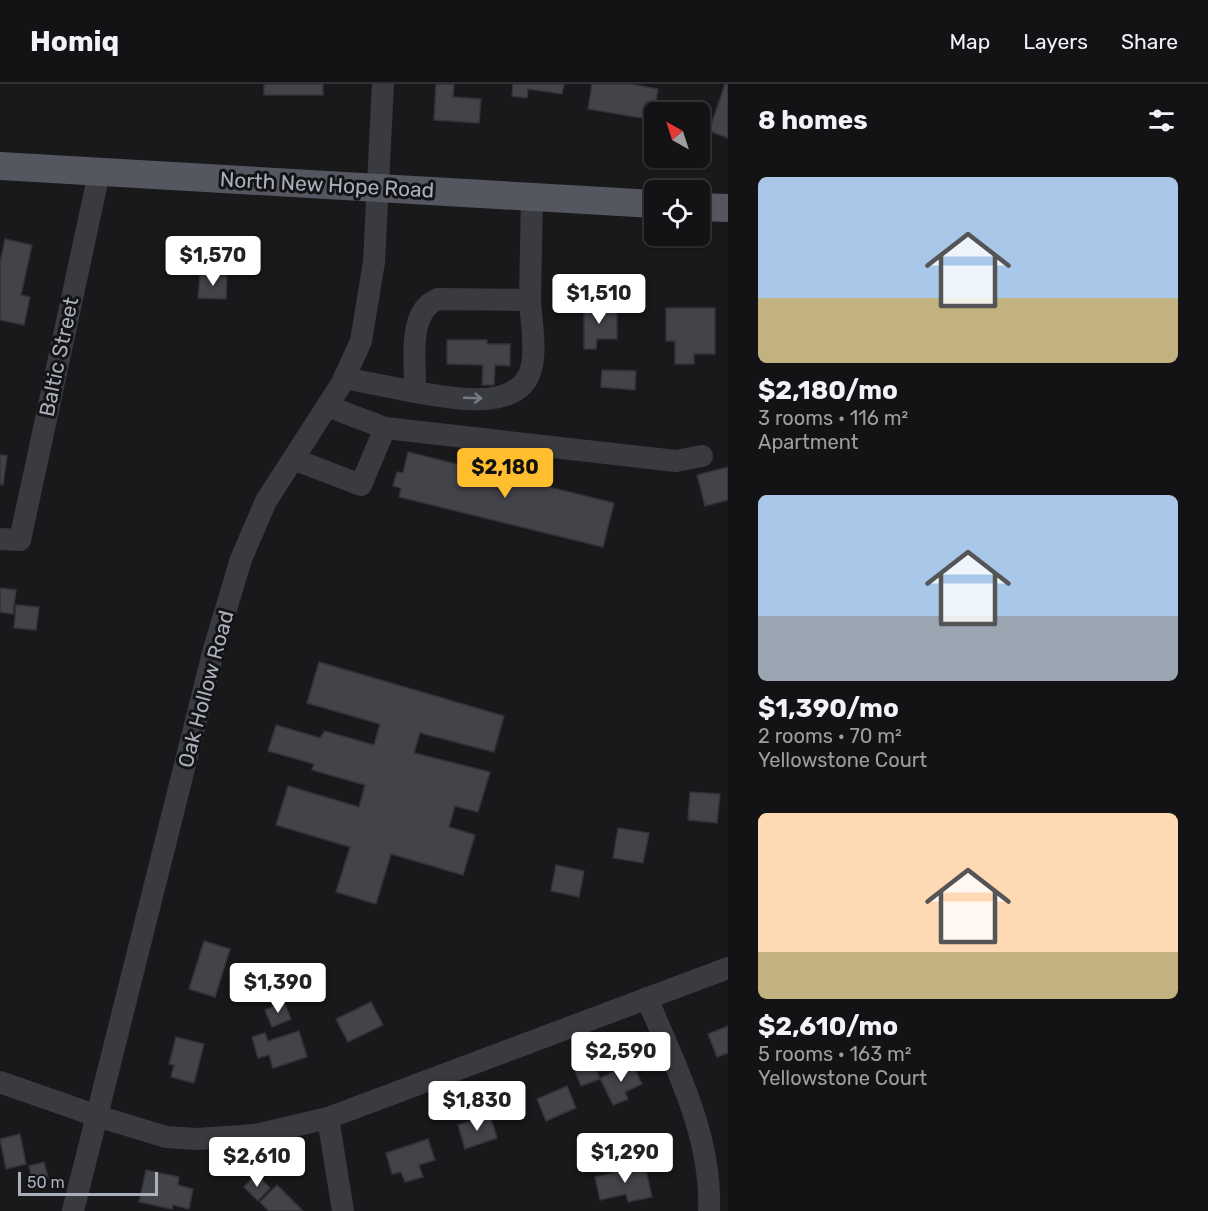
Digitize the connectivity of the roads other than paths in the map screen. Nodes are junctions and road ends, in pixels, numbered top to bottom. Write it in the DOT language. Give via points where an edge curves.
graph roads {
  1 [pos="383,84"];
  2 [pos="0,166"];
  3 [pos="99,173"];
  4 [pos="378,187"];
  5 [pos="532,197"];
  6 [pos="644,203"];
  7 [pos="710,207"];
  8 [pos="728,208"];
  9 [pos="530,300"];
  10 [pos="344,378"];
  11 [pos="416,392"];
  12 [pos="327,406"];
  13 [pos="386,428"];
  14 [pos="702,456"];
  15 [pos="293,459"];
  16 [pos="10,540"];
  17 [pos="728,968"];
  18 [pos="647,998"];
  19 [pos="0,1082"];
  20 [pos="97,1116"];
  21 [pos="328,1118"];
  22 [pos="73,1211"];
  23 [pos="343,1211"];
  24 [pos="709,1211"];
  1 -- 4 [label="street, Oak Hollow Road"];
  2 -- 3 [label="main road, North New Hope Road"];
  3 -- 4 [label="main road, North New Hope Road"];
  3 -- 16 [label="street, Baltic Street"];
  4 -- 5 [label="main road, North New Hope Road"];
  4 -- 10 [label="street, Oak Hollow Road" via="374,262 361,341"];
  5 -- 6 [label="main road, North New Hope Road"];
  5 -- 9 [label="street"];
  7 -- 8 [label="main road"];
  9 -- 11 [label="street" via="430,302 419,316 416,328"];
  11 -- 9 [label="street, one-way" via="496,399 521,388 533,362"];
  10 -- 11 [label="street"];
  10 -- 12 [label="street, Oak Hollow Road"];
  12 -- 13 [label="street"];
  12 -- 15 [label="street, Oak Hollow Road"];
  13 -- 14 [label="street" via="676,461"];
  13 -- 15 [label="street" via="361,485"];
  15 -- 20 [label="street, Oak Hollow Road" via="266,501 241,559 214,650"];
  17 -- 18 [label="street"];
  18 -- 21 [label="street"];
  18 -- 24 [label="street" via="690,1101 704,1146"];
  19 -- 20 [label="street"];
  20 -- 21 [label="street" via="166,1137 197,1139 255,1135"];
  20 -- 22 [label="street, Oak Hollow Road"];
  21 -- 23 [label="street"];
}
